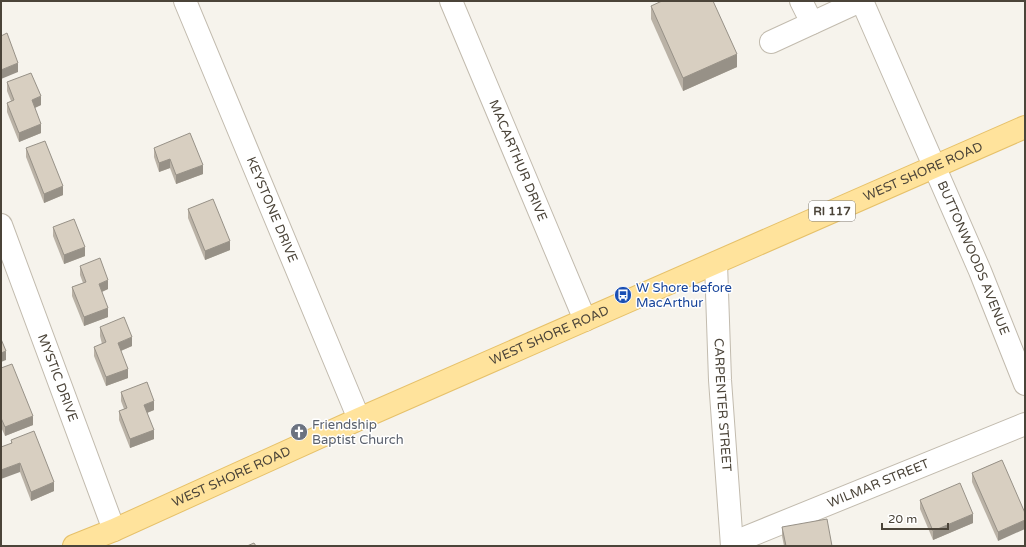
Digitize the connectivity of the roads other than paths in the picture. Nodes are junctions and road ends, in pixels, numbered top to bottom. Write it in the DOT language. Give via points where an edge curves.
graph roads {
  1 [pos="185,1"];
  2 [pos="451,1"];
  3 [pos="801,1"];
  4 [pos="861,1"];
  5 [pos="812,23"];
  6 [pos="771,42"];
  7 [pos="1025,127"];
  8 [pos="935,168"];
  9 [pos="1,225"];
  10 [pos="716,263"];
  11 [pos="585,320"];
  12 [pos="1025,384"];
  13 [pos="359,419"];
  14 [pos="1025,424"];
  15 [pos="114,530"];
  16 [pos="83,544"];
  17 [pos="732,544"];
  1 -- 13 [label="street, KEYSTONE DRIVE"];
  2 -- 11 [label="street, MACARTHUR DRIVE"];
  3 -- 5 [label="street"];
  4 -- 5 [label="street"];
  4 -- 8 [label="street, BUTTONWOODS AVENUE"];
  5 -- 6 [label="street"];
  7 -- 8 [label="main road, WEST SHORE ROAD / RI 117"];
  8 -- 10 [label="main road, WEST SHORE ROAD / RI 117"];
  8 -- 12 [label="street, BUTTONWOODS AVENUE"];
  9 -- 15 [label="street, MYSTIC DRIVE"];
  10 -- 11 [label="main road, WEST SHORE ROAD / RI 117"];
  10 -- 17 [label="street, CARPENTER STREET" via="720,380"];
  11 -- 13 [label="main road, WEST SHORE ROAD / RI 117"];
  13 -- 15 [label="main road, WEST SHORE ROAD / RI 117"];
  14 -- 17 [label="street, WILMAR STREET"];
  15 -- 16 [label="main road, WEST SHORE ROAD / RI 117"];
}
